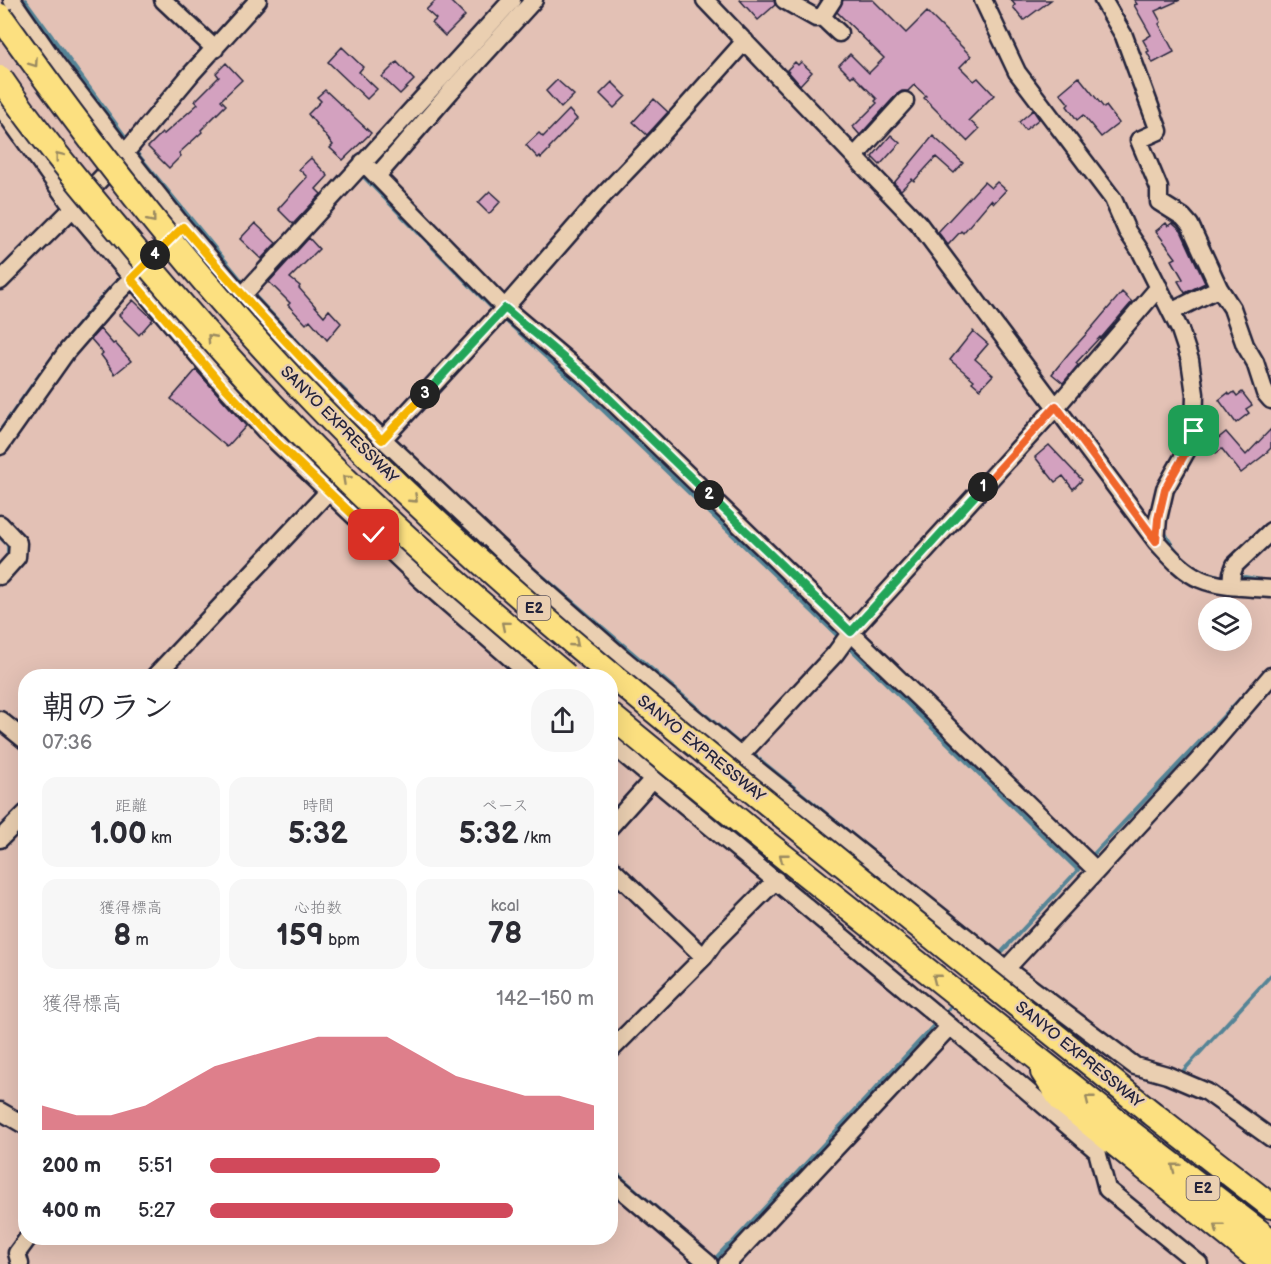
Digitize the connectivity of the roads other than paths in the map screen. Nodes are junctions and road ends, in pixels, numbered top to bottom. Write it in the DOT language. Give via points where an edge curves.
graph roads {
  1 [pos="12,0"];
  2 [pos="164,0"];
  3 [pos="258,0"];
  4 [pos="512,0"];
  5 [pos="534,0"];
  6 [pos="705,0"];
  7 [pos="784,0"];
  8 [pos="833,0"];
  9 [pos="1103,0"];
  10 [pos="986,1"];
  11 [pos="0,16"];
  12 [pos="822,17"];
  13 [pos="839,33"];
  14 [pos="745,41"];
  15 [pos="215,49"];
  16 [pos="0,78"];
  17 [pos="905,101"];
  18 [pos="0,106"];
  19 [pos="129,147"];
  20 [pos="855,156"];
  21 [pos="370,169"];
  22 [pos="73,208"];
  23 [pos="180,223"];
  24 [pos="127,274"];
  25 [pos="0,281"];
  26 [pos="1159,287"];
  27 [pos="1219,288"];
  28 [pos="246,291"];
  29 [pos="1175,310"];
  30 [pos="501,312"];
  31 [pos="1271,400"];
  32 [pos="1056,406"];
  33 [pos="387,435"];
  34 [pos="0,446"];
  35 [pos="328,492"];
  36 [pos="0,524"];
  37 [pos="1271,531"];
  38 [pos="1156,541"];
  39 [pos="0,576"];
  40 [pos="1231,581"];
  41 [pos="1271,589"];
  42 [pos="847,638"];
  43 [pos="162,669"];
  44 [pos="523,669"];
  45 [pos="558,669"];
  46 [pos="604,669"];
  47 [pos="1271,676"];
  48 [pos="618,681"];
  49 [pos="0,720"];
  50 [pos="618,722"];
  51 [pos="18,735"];
  52 [pos="618,750"];
  53 [pos="744,751"];
  54 [pos="653,779"];
  55 [pos="618,818"];
  56 [pos="18,821"];
  57 [pos="0,839"];
  58 [pos="1089,864"];
  59 [pos="618,875"];
  60 [pos="776,880"];
  61 [pos="704,957"];
  62 [pos="998,963"];
  63 [pos="943,1020"];
  64 [pos="618,1043"];
  65 [pos="0,1111"];
  66 [pos="1153,1114"];
  67 [pos="18,1121"];
  68 [pos="1271,1138"];
  69 [pos="1129,1143"];
  70 [pos="618,1187"];
  71 [pos="1271,1189"];
  72 [pos="1271,1206"];
  73 [pos="1271,1241"];
  74 [pos="23,1245"];
  75 [pos="708,1262"];
  76 [pos="20,1264"];
  77 [pos="727,1264"];
  78 [pos="1199,1264"];
  79 [pos="1264,1264"];
  1 -- 19 [label="street" via="57,65"];
  2 -- 15 [label="street"];
  3 -- 15 [label="street"];
  4 -- 21 [label="street"];
  5 -- 21 [label="street" via="452,91"];
  6 -- 14 [label="street"];
  7 -- 12 [label="street" via="816,18"];
  8 -- 12 [label="street"];
  9 -- 27 [label="street" via="1124,36 1159,131 1139,140 1159,188 1159,202 1190,225"];
  10 -- 26 [label="street" via="1017,72 1113,199"];
  11 -- 46 [label="highway, SANYO EXPRESSWAY / E2, one-way, bridge" via="129,191 208,288 282,368 367,455"];
  12 -- 13 [label="street"];
  14 -- 20 [label="street"];
  14 -- 30 [label="street"];
  15 -- 19 [label="street"];
  45 -- 16 [label="highway, SANYO EXPRESSWAY / E2, one-way, bridge" via="462,588 340,475 258,391 100,209"];
  17 -- 20 [label="street"];
  18 -- 22 [label="street"];
  19 -- 22 [label="street"];
  19 -- 23 [label="street"];
  20 -- 32 [label="street" via="919,224"];
  21 -- 28 [label="street"];
  21 -- 30 [label="street"];
  22 -- 24 [label="street"];
  22 -- 25 [label="street"];
  23 -- 24 [label="street"];
  23 -- 28 [label="street"];
  24 -- 34 [label="street"];
  24 -- 35 [label="street" via="218,380"];
  26 -- 29 [label="street"];
  26 -- 32 [label="street"];
  27 -- 29 [label="street"];
  27 -- 31 [label="street" via="1233,308 1245,345"];
  28 -- 33 [label="street" via="336,395"];
  29 -- 38 [label="street" via="1190,360 1195,394 1194,431 1165,489"];
  30 -- 33 [label="street"];
  30 -- 42 [label="street" via="590,380"];
  32 -- 38 [label="street"];
  32 -- 42 [label="street"];
  33 -- 53 [label="street" via="531,578 620,656"];
  35 -- 43 [label="street"];
  35 -- 44 [label="street"];
  36 -- 39 [label="street" via="18,543 17,557"];
  37 -- 40 [label="street" via="1235,565"];
  38 -- 40 [label="street" via="1199,579 1222,585"];
  40 -- 41 [label="street"];
  42 -- 53 [label="street"];
  42 -- 58 [label="street"];
  47 -- 58 [label="street" via="1198,761"];
  48 -- 66 [label="highway, SANYO EXPRESSWAY / E2, one-way, bridge"];
  49 -- 51 [label="street"];
  69 -- 50 [label="highway, SANYO EXPRESSWAY / E2, one-way" via="1030,1053"];
  52 -- 54 [label="street"];
  53 -- 62 [label="street"];
  54 -- 55 [label="street"];
  54 -- 60 [label="street"];
  56 -- 57 [label="street"];
  58 -- 62 [label="street"];
  59 -- 61 [label="street"];
  60 -- 61 [label="street"];
  60 -- 63 [label="street"];
  61 -- 64 [label="street"];
  62 -- 68 [label="street" via="1135,1066 1207,1092"];
  63 -- 77 [label="street"];
  63 -- 78 [label="street" via="1097,1151 1107,1189"];
  65 -- 67 [label="street"];
  66 -- 71 [label="highway"];
  66 -- 72 [label="highway, SANYO EXPRESSWAY / E2"];
  73 -- 69 [label="highway, SANYO EXPRESSWAY / E2, one-way"];
  79 -- 69 [label="highway, one-way"];
  70 -- 75 [label="street"];
  74 -- 76 [label="street" via="17,1253"];
}
